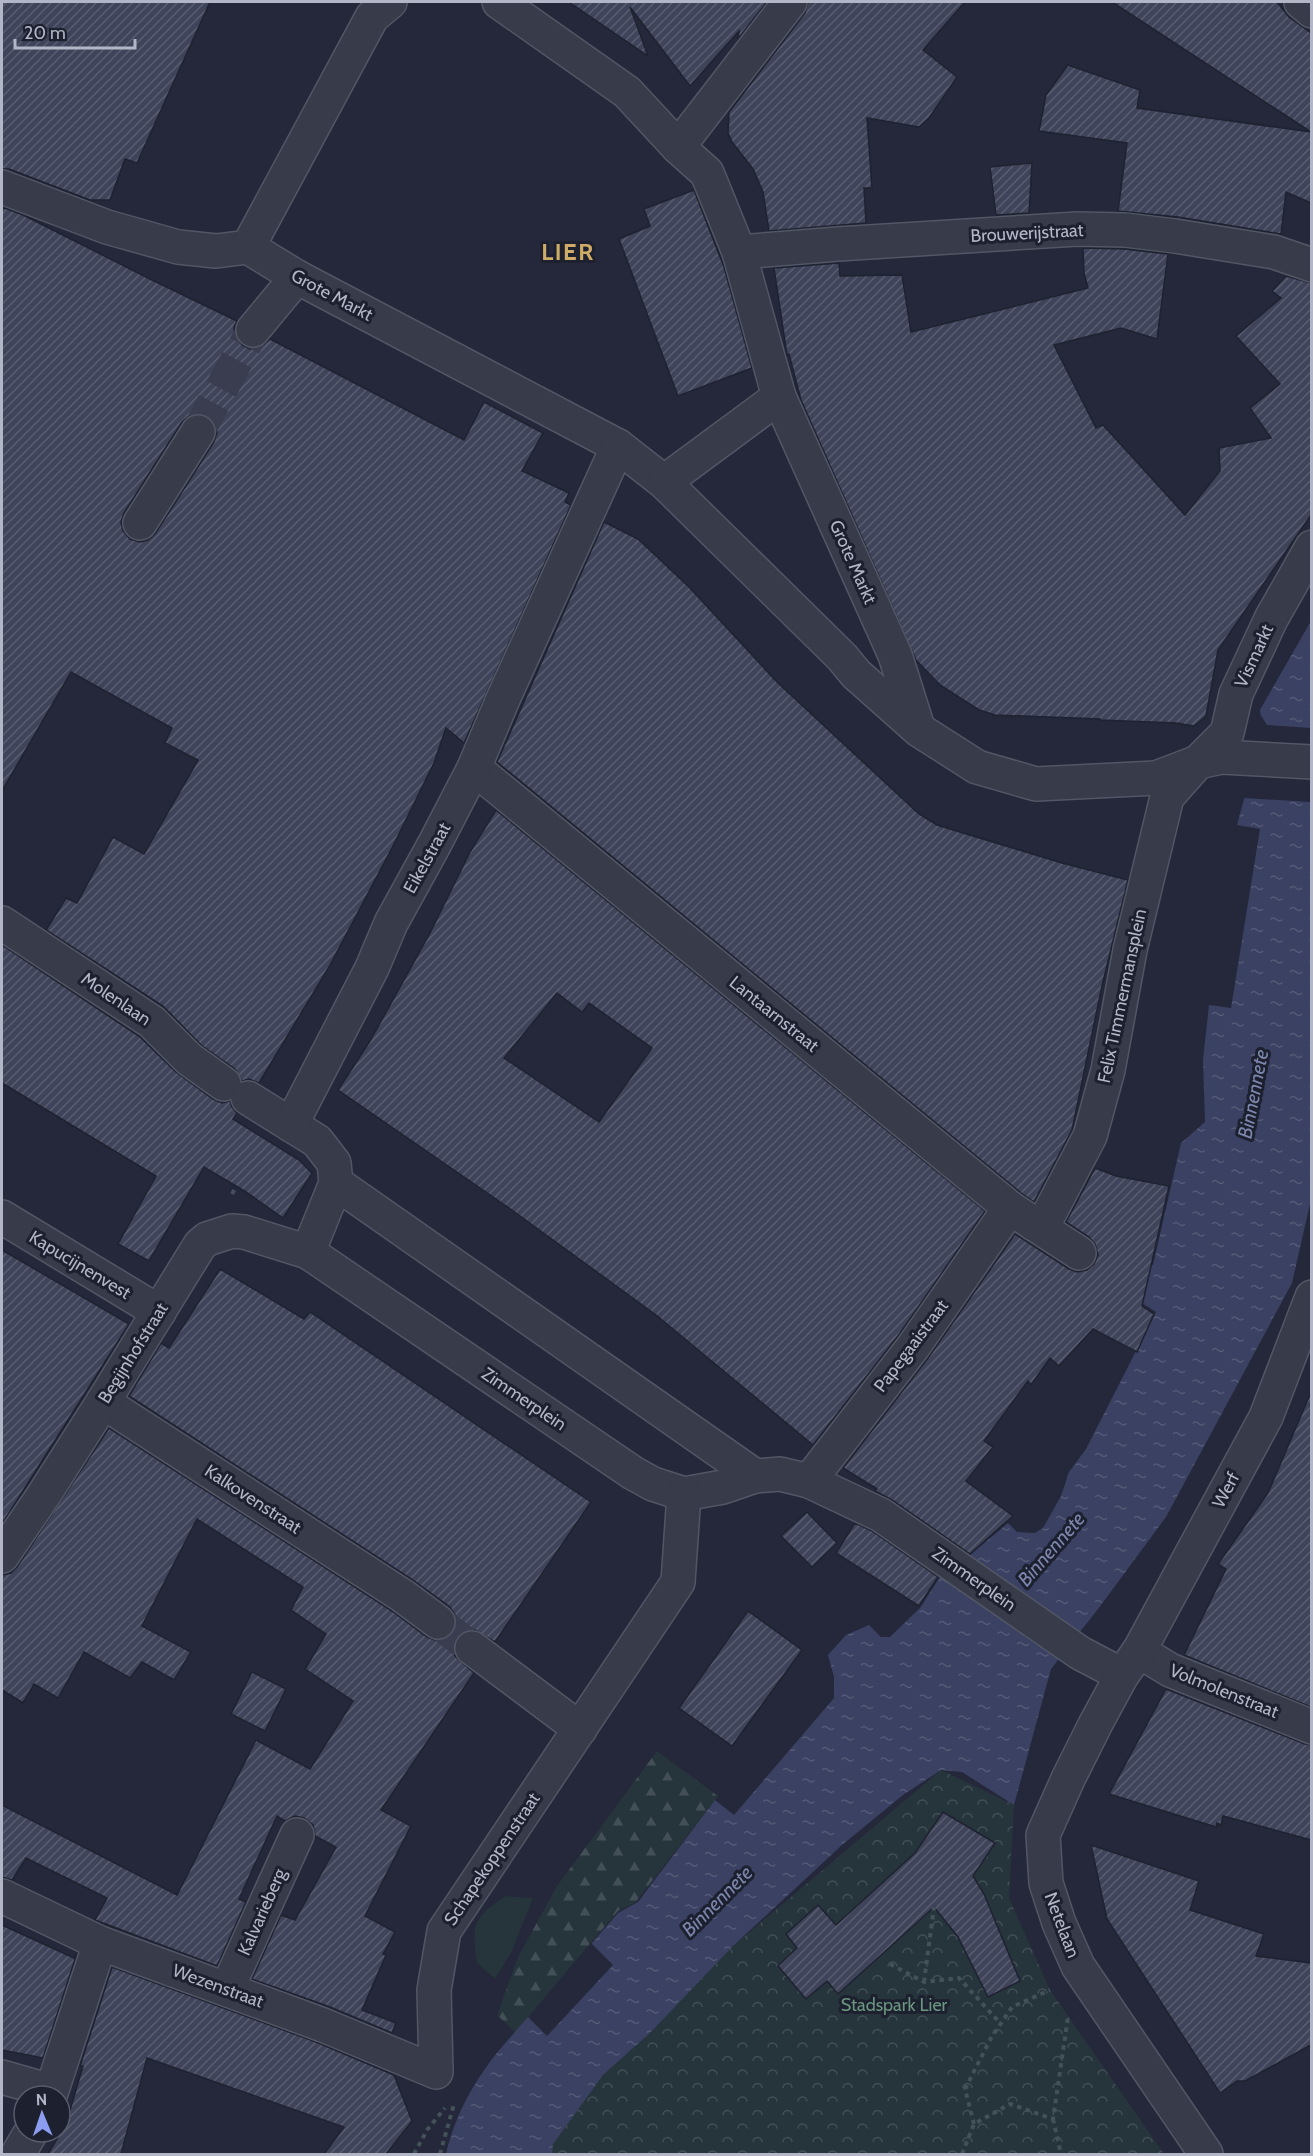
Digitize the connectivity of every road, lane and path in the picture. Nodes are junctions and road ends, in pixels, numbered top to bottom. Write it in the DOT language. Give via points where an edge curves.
graph roads {
  1 [pos="390,2"];
  2 [pos="499,2"];
  3 [pos="790,2"];
  4 [pos="1301,2"];
  5 [pos="1311,11"];
  6 [pos="678,147"];
  7 [pos="2,187"];
  8 [pos="248,247"];
  9 [pos="739,252"];
  10 [pos="1311,265"];
  11 [pos="297,277"];
  12 [pos="253,330"];
  13 [pos="779,397"];
  14 [pos="198,432"];
  15 [pos="618,446"];
  16 [pos="664,482"];
  17 [pos="140,523"];
  18 [pos="1311,548"];
  19 [pos="919,730"];
  20 [pos="1198,762"];
  21 [pos="1311,762"];
  22 [pos="474,768"];
  23 [pos="2,923"];
  24 [pos="291,1125"];
  25 [pos="336,1183"];
  26 [pos="1022,1216"];
  27 [pos="2,1217"];
  28 [pos="308,1252"];
  29 [pos="1079,1253"];
  30 [pos="1311,1297"];
  31 [pos="159,1312"];
  32 [pos="103,1402"];
  33 [pos="754,1476"];
  34 [pos="808,1481"];
  35 [pos="684,1494"];
  36 [pos="2,1556"];
  37 [pos="438,1622"];
  38 [pos="472,1648"];
  39 [pos="1106,1658"];
  40 [pos="1311,1727"];
  41 [pos="580,1729"];
  42 [pos="297,1835"];
  43 [pos="2,1896"];
  44 [pos="934,1908"];
  45 [pos="100,1943"];
  46 [pos="890,1964"];
  47 [pos="924,1982"];
  48 [pos="227,1989"];
  49 [pos="1050,1990"];
  50 [pos="1068,2016"];
  51 [pos="1000,2024"];
  52 [pos="436,2072"];
  53 [pos="2,2076"];
  54 [pos="23,2084"];
  55 [pos="53,2084"];
  56 [pos="1053,2119"];
  57 [pos="974,2124"];
  58 [pos="414,2154"];
  59 [pos="440,2154"];
  60 [pos="962,2154"];
  61 [pos="1061,2154"];
  62 [pos="1206,2154"];
  1 -- 8 [label="street" via="372,17"];
  2 -- 6 [label="street, Grote Markt" via="627,92"];
  3 -- 6 [label="street"];
  4 -- 5 [label="street"];
  6 -- 9 [label="street, Grote Markt" via="706,173"];
  7 -- 8 [label="street" via="107,226 178,247 216,251"];
  8 -- 11 [label="street, Grote Markt"];
  9 -- 10 [label="street, Brouwerijstraat" via="1077,229 1175,236 1274,252"];
  9 -- 13 [label="street, Grote Markt"];
  11 -- 12 [label="street"];
  11 -- 15 [label="street, Grote Markt"];
  13 -- 16 [label="street"];
  13 -- 19 [label="street, Grote Markt" via="895,655"];
  14 -- 17 [label="street"];
  15 -- 16 [label="street, Grote Markt"];
  15 -- 22 [label="street, Eikelstraat"];
  16 -- 19 [label="street, Grote Markt" via="856,674"];
  18 -- 20 [label="street, Vismarkt" via="1271,619 1236,694 1227,733"];
  19 -- 20 [label="street, Grote Markt" via="977,767 1036,784 1156,778"];
  20 -- 21 [label="street" via="1222,757"];
  20 -- 26 [label="street, Felix Timmermansplein" via="1167,797 1090,1136 1047,1218"];
  22 -- 24 [label="street, Eikelstraat" via="391,923"];
  22 -- 26 [label="street, Lantaarnstraat"];
  23 -- 24 [label="street, Molenlaan" via="152,1022 189,1059"];
  24 -- 25 [label="street" via="317,1141 334,1163"];
  25 -- 28 [label="street"];
  25 -- 33 [label="street"];
  26 -- 29 [label="street, Lantaarnstraat"];
  26 -- 34 [label="street, Papegaaistraat"];
  27 -- 31 [label="street, Kapucijnenvest"];
  28 -- 31 [label="street, Begijnhofstraat" via="244,1232 218,1234 200,1245"];
  28 -- 35 [label="street, Zimmerplein" via="633,1473"];
  30 -- 39 [label="street, Werf" via="1266,1417"];
  31 -- 32 [label="street, Begijnhofstraat"];
  32 -- 36 [label="street, Begijnhofstraat"];
  32 -- 37 [label="street, Kalkovenstraat"];
  33 -- 34 [label="street, Zimmerplein" via="780,1474"];
  33 -- 35 [label="street, Zimmerplein"];
  34 -- 39 [label="street, Zimmerplein" via="881,1515"];
  35 -- 41 [label="street, Schapekoppenstraat" via="678,1582"];
  38 -- 41 [label="street"];
  39 -- 40 [label="street, Volmolenstraat" via="1170,1670"];
  39 -- 62 [label="street, Netelaan" via="1068,1779 1043,1835 1046,1883 1078,1966"];
  41 -- 52 [label="street, Schapekoppenstraat" via="444,1931 434,1990"];
  42 -- 48 [label="street, Kalvarieberg"];
  43 -- 45 [label="street, Wezenstraat"];
  44 -- 47 [label="path"];
  45 -- 48 [label="street, Wezenstraat"];
  45 -- 55 [label="street"];
  46 -- 47 [label="path"];
  47 -- 51 [label="path" via="959,1978"];
  48 -- 52 [label="street, Wezenstraat"];
  49 -- 51 [label="path" via="1012,2007"];
  50 -- 56 [label="path"];
  51 -- 57 [label="path" via="965,2089"];
  53 -- 54 [label="street"];
  56 -- 57 [label="path" via="1010,2104"];
  56 -- 61 [label="path"];
  57 -- 60 [label="path"];
  58 -- 59 [label="path" via="427,2130 456,2094"];
}
